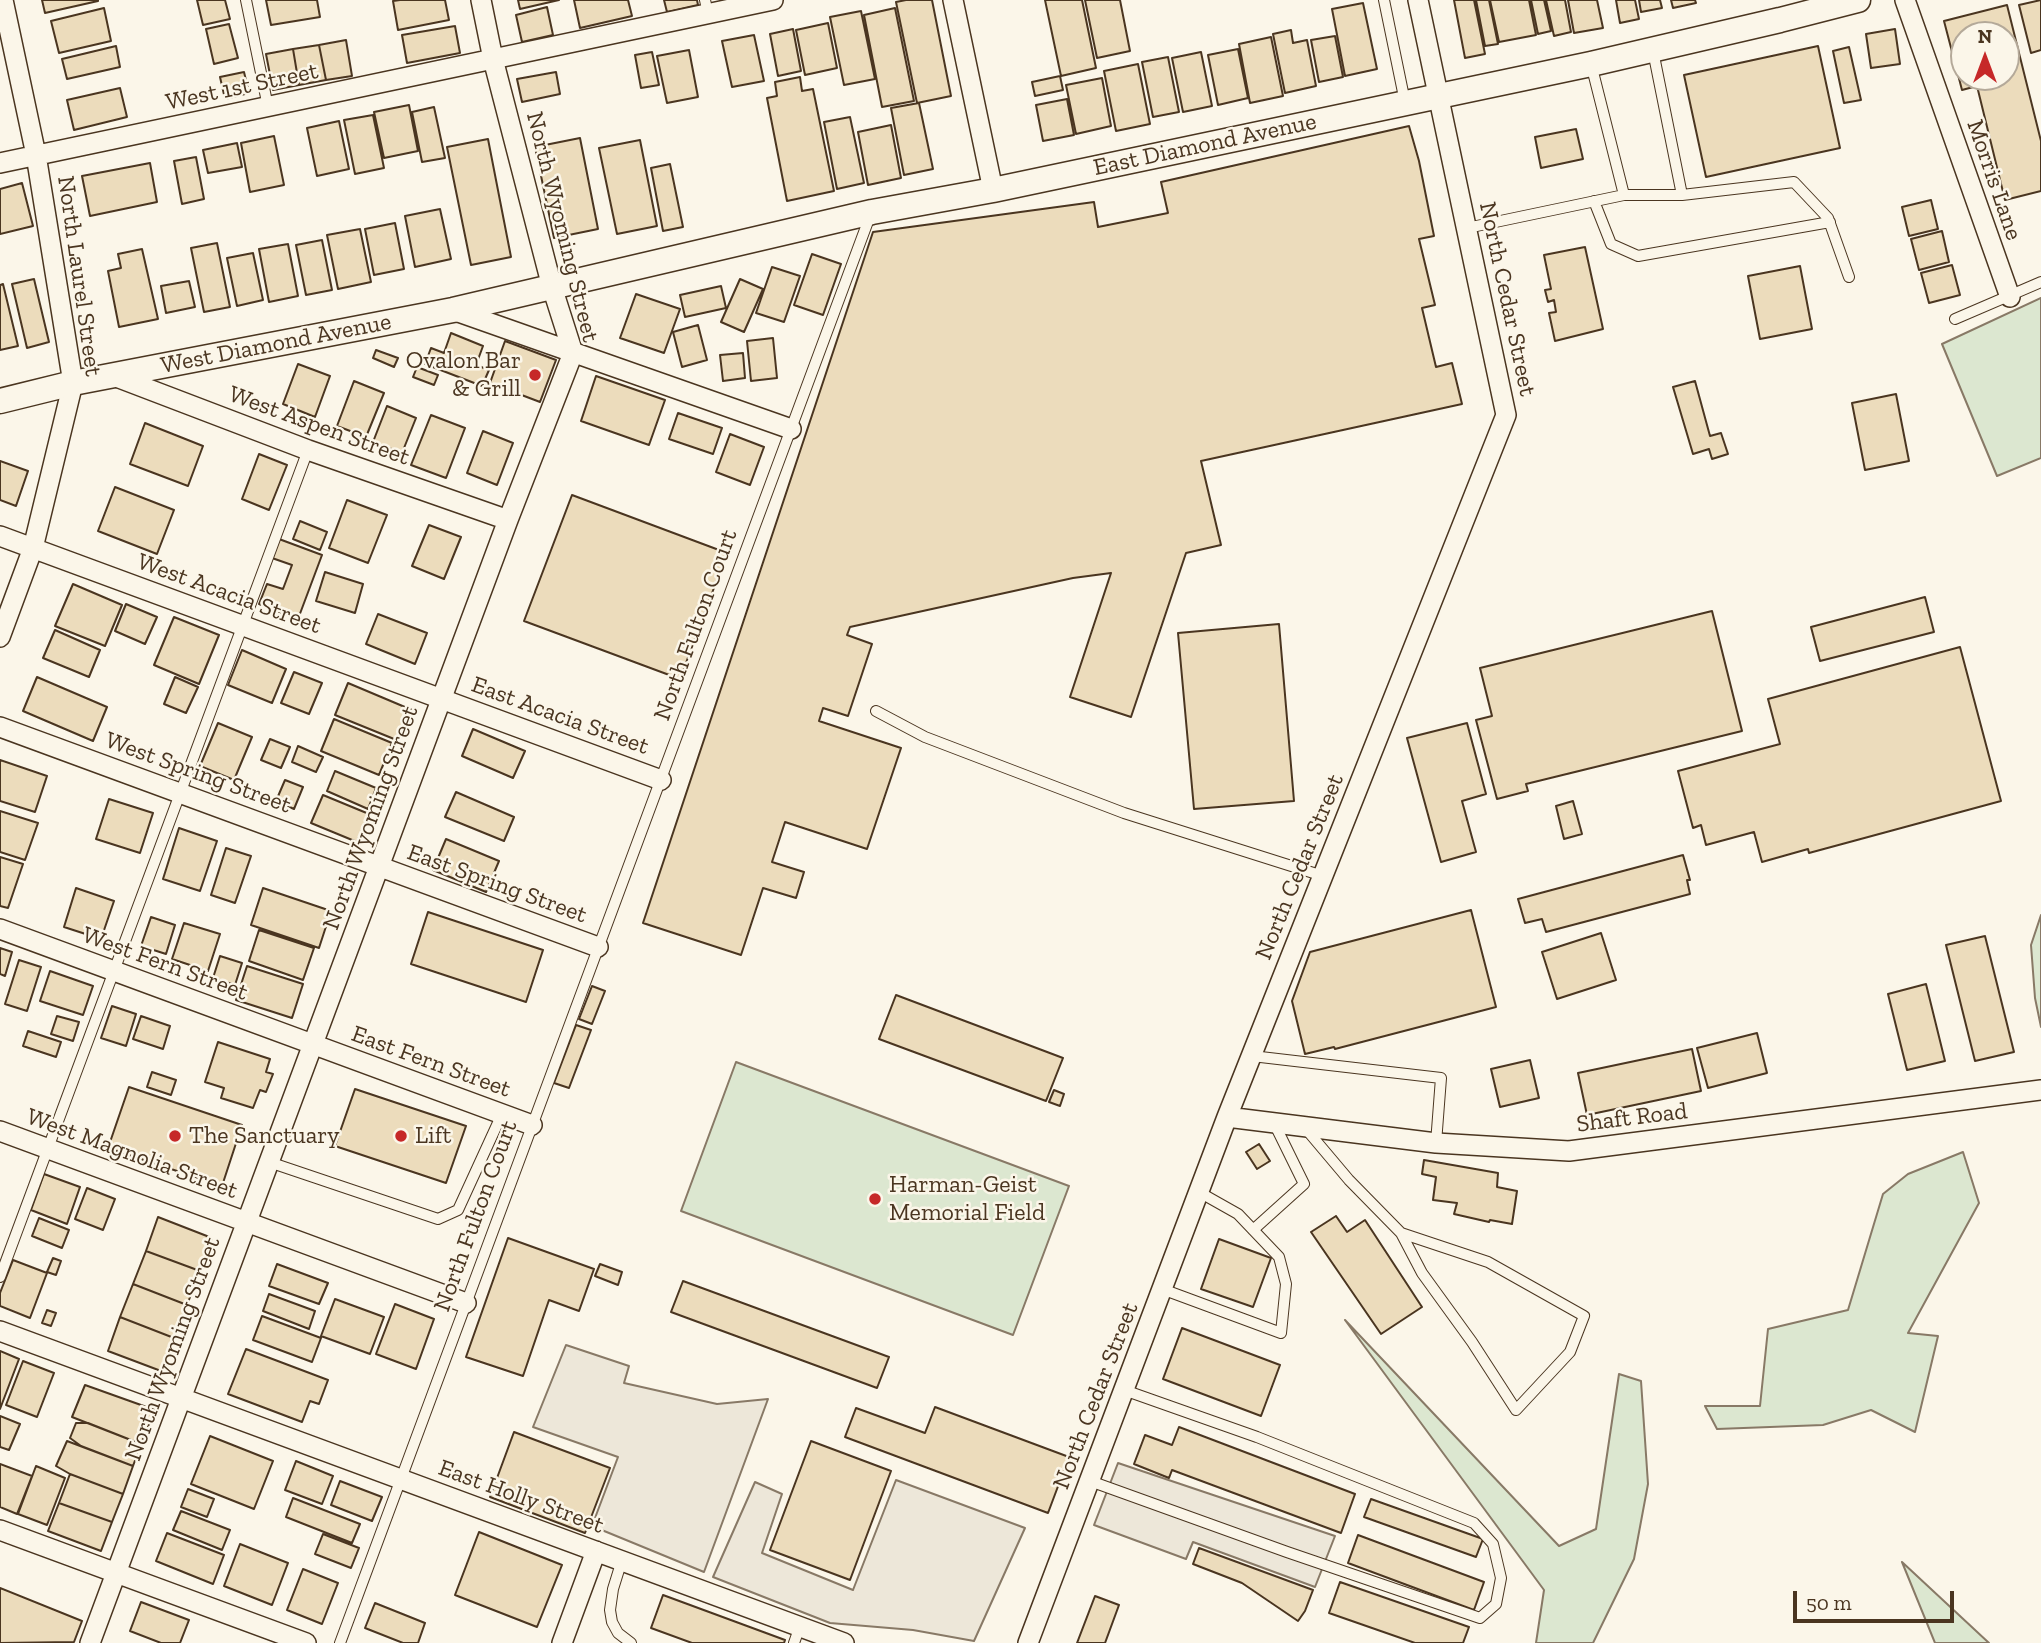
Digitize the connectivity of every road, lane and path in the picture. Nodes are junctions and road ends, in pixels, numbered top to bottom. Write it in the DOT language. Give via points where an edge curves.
graph roads {
  1 [pos="3,0"];
  2 [pos="246,0"];
  3 [pos="481,0"];
  4 [pos="774,0"];
  5 [pos="953,0"];
  6 [pos="1384,0"];
  7 [pos="1418,0"];
  8 [pos="1858,0"];
  9 [pos="1905,0"];
  10 [pos="706,7"];
  11 [pos="1653,50"];
  12 [pos="494,59"];
  13 [pos="1591,64"];
  14 [pos="1438,96"];
  15 [pos="1405,103"];
  16 [pos="268,107"];
  17 [pos="36,155"];
  18 [pos="0,163"];
  19 [pos="993,190"];
  20 [pos="1624,195"];
  21 [pos="1682,195"];
  22 [pos="1594,201"];
  23 [pos="872,212"];
  24 [pos="1830,222"];
  25 [pos="1467,228"];
  26 [pos="1849,277"];
  27 [pos="2041,282"];
  28 [pos="552,287"];
  29 [pos="2010,297"];
  30 [pos="453,310"];
  31 [pos="1955,319"];
  32 [pos="573,353"];
  33 [pos="114,376"];
  34 [pos="73,383"];
  35 [pos="0,401"];
  36 [pos="791,429"];
  37 [pos="308,450"];
  38 [pos="508,520"];
  39 [pos="0,536"];
  40 [pos="33,548"];
  41 [pos="243,625"];
  42 [pos="0,637"];
  43 [pos="442,699"];
  44 [pos="876,711"];
  45 [pos="0,727"];
  46 [pos="661,780"];
  47 [pos="180,793"];
  48 [pos="379,866"];
  49 [pos="1323,876"];
  50 [pos="0,929"];
  51 [pos="598,947"];
  52 [pos="114,971"];
  53 [pos="313,1044"];
  54 [pos="1252,1056"];
  55 [pos="2041,1090"];
  56 [pos="502,1114"];
  57 [pos="1227,1117"];
  58 [pos="1274,1123"];
  59 [pos="532,1125"];
  60 [pos="1303,1126"];
  61 [pos="0,1131"];
  62 [pos="1436,1143"];
  63 [pos="48,1149"];
  64 [pos="269,1162"];
  65 [pos="1199,1192"];
  66 [pos="247,1222"];
  67 [pos="1253,1230"];
  68 [pos="1401,1233"];
  69 [pos="0,1277"];
  70 [pos="1162,1289"];
  71 [pos="466,1303"];
  72 [pos="0,1331"];
  73 [pos="1124,1390"];
  74 [pos="182,1398"];
  75 [pos="401,1479"];
  76 [pos="1090,1481"];
  77 [pos="0,1530"];
  78 [pos="597,1551"];
  79 [pos="621,1560"];
  80 [pos="116,1573"];
  81 [pos="797,1635"];
  82 [pos="90,1643"];
  83 [pos="306,1643"];
  84 [pos="340,1643"];
  85 [pos="562,1643"];
  86 [pos="631,1643"];
  87 [pos="844,1643"];
  88 [pos="1028,1643"];
  1 -- 17 [label="street, North Laurel Street"];
  2 -- 16 [label="lane"];
  3 -- 12 [label="street, North Wyoming Street"];
  4 -- 10 [label="street, West 1st Street"];
  5 -- 19 [label="street"];
  6 -- 15 [label="lane"];
  7 -- 14 [label="street, North Cedar Street"];
  8 -- 11 [label="street, East Diamond Avenue"];
  9 -- 29 [label="street, Morris Lane"];
  10 -- 12 [label="street, West 1st Street"];
  11 -- 13 [label="street, East Diamond Avenue"];
  11 -- 21 [label="lane"];
  12 -- 16 [label="street, West 1st Street"];
  12 -- 28 [label="street, North Wyoming Street"];
  13 -- 14 [label="street, East Diamond Avenue"];
  13 -- 20 [label="lane"];
  14 -- 15 [label="street, East Diamond Avenue"];
  14 -- 25 [label="street, North Cedar Street"];
  15 -- 19 [label="street, East Diamond Avenue"];
  16 -- 17 [label="street, West 1st Street"];
  17 -- 18 [label="street, West 1st Street"];
  17 -- 34 [label="street, North Laurel Street"];
  19 -- 23 [label="street, East Diamond Avenue"];
  20 -- 21 [label="lane"];
  20 -- 22 [label="lane"];
  21 -- 24 [label="lane" via="1794,182"];
  22 -- 24 [label="lane" via="1611,244 1638,256"];
  22 -- 25 [label="lane"];
  23 -- 28 [label="street, East Diamond Avenue"];
  23 -- 36 [label="lane, North Fulton Court"];
  24 -- 26 [label="lane"];
  25 -- 49 [label="street, North Cedar Street" via="1506,415"];
  27 -- 29 [label="lane"];
  28 -- 30 [label="street, West Diamond Avenue"];
  28 -- 32 [label="street, North Wyoming Street"];
  29 -- 31 [label="lane"];
  30 -- 32 [label="street"];
  30 -- 33 [label="street, West Diamond Avenue"];
  32 -- 36 [label="street"];
  32 -- 38 [label="street, North Wyoming Street"];
  33 -- 34 [label="street, West Diamond Avenue"];
  33 -- 37 [label="street, West Aspen Street"];
  34 -- 35 [label="street, West Diamond Avenue"];
  34 -- 40 [label="street, North Laurel Street"];
  36 -- 46 [label="lane, North Fulton Court"];
  37 -- 38 [label="street, West Aspen Street"];
  37 -- 41 [label="lane"];
  38 -- 43 [label="street, North Wyoming Street"];
  39 -- 40 [label="street, West Acacia Street"];
  40 -- 41 [label="street, West Acacia Street"];
  40 -- 42 [label="street, North Laurel Street"];
  41 -- 43 [label="street, West Acacia Street"];
  41 -- 47 [label="lane"];
  43 -- 46 [label="street, East Acacia Street"];
  43 -- 48 [label="street, North Wyoming Street"];
  44 -- 49 [label="lane" via="925,737 1124,813"];
  45 -- 47 [label="street, West Spring Street"];
  46 -- 51 [label="lane, North Fulton Court"];
  47 -- 48 [label="street, West Spring Street"];
  47 -- 52 [label="lane"];
  48 -- 51 [label="street, East Spring Street"];
  48 -- 53 [label="street, North Wyoming Street"];
  49 -- 54 [label="street, North Cedar Street"];
  50 -- 52 [label="street, West Fern Street"];
  51 -- 59 [label="lane, North Fulton Court"];
  52 -- 53 [label="street, West Fern Street"];
  52 -- 63 [label="lane"];
  53 -- 56 [label="street, East Fern Street"];
  53 -- 64 [label="street, North Wyoming Street"];
  54 -- 57 [label="street, North Cedar Street"];
  54 -- 62 [label="lane" via="1441,1078"];
  55 -- 62 [label="street, Shaft Road" via="1569,1152"];
  56 -- 59 [label="street, East Fern Street"];
  56 -- 64 [label="lane" via="458,1210 438,1219"];
  57 -- 58 [label="street, Shaft Road"];
  57 -- 65 [label="street, North Cedar Street"];
  58 -- 60 [label="street, Shaft Road"];
  58 -- 67 [label="lane" via="1304,1184"];
  59 -- 71 [label="lane, North Fulton Court"];
  60 -- 62 [label="street, Shaft Road"];
  60 -- 68 [label="lane"];
  61 -- 63 [label="street, West Magnolia Street"];
  63 -- 66 [label="street, West Magnolia Street"];
  63 -- 69 [label="lane"];
  64 -- 66 [label="street, North Wyoming Street"];
  65 -- 67 [label="lane" via="1238,1214"];
  65 -- 70 [label="street, North Cedar Street"];
  66 -- 71 [label="street, West Magnolia Street"];
  66 -- 74 [label="street, North Wyoming Street"];
  67 -- 70 [label="lane" via="1279,1257 1286,1284 1281,1333"];
  68 -- 68 [label="lane" via="1488,1262 1584,1316 1570,1352 1516,1410 1422,1273"];
  70 -- 73 [label="street, North Cedar Street"];
  71 -- 75 [label="lane, North Fulton Court"];
  72 -- 74 [label="street, East Holly Street"];
  73 -- 76 [label="street, North Cedar Street"];
  73 -- 76 [label="lane" via="1474,1523 1493,1544 1501,1578 1496,1604 1480,1618"];
  74 -- 75 [label="street, East Holly Street"];
  74 -- 80 [label="street, North Wyoming Street"];
  75 -- 78 [label="street, East Holly Street"];
  75 -- 84 [label="lane, North Fulton Court"];
  76 -- 88 [label="street, North Cedar Street"];
  77 -- 80 [label="street"];
  78 -- 79 [label="street, East Holly Street"];
  78 -- 85 [label="street"];
  79 -- 81 [label="street, East Holly Street"];
  79 -- 86 [label="lane" via="610,1610 618,1633"];
  80 -- 82 [label="street, North Wyoming Street"];
  80 -- 83 [label="street"];
  81 -- 87 [label="street, East Holly Street"];
}
